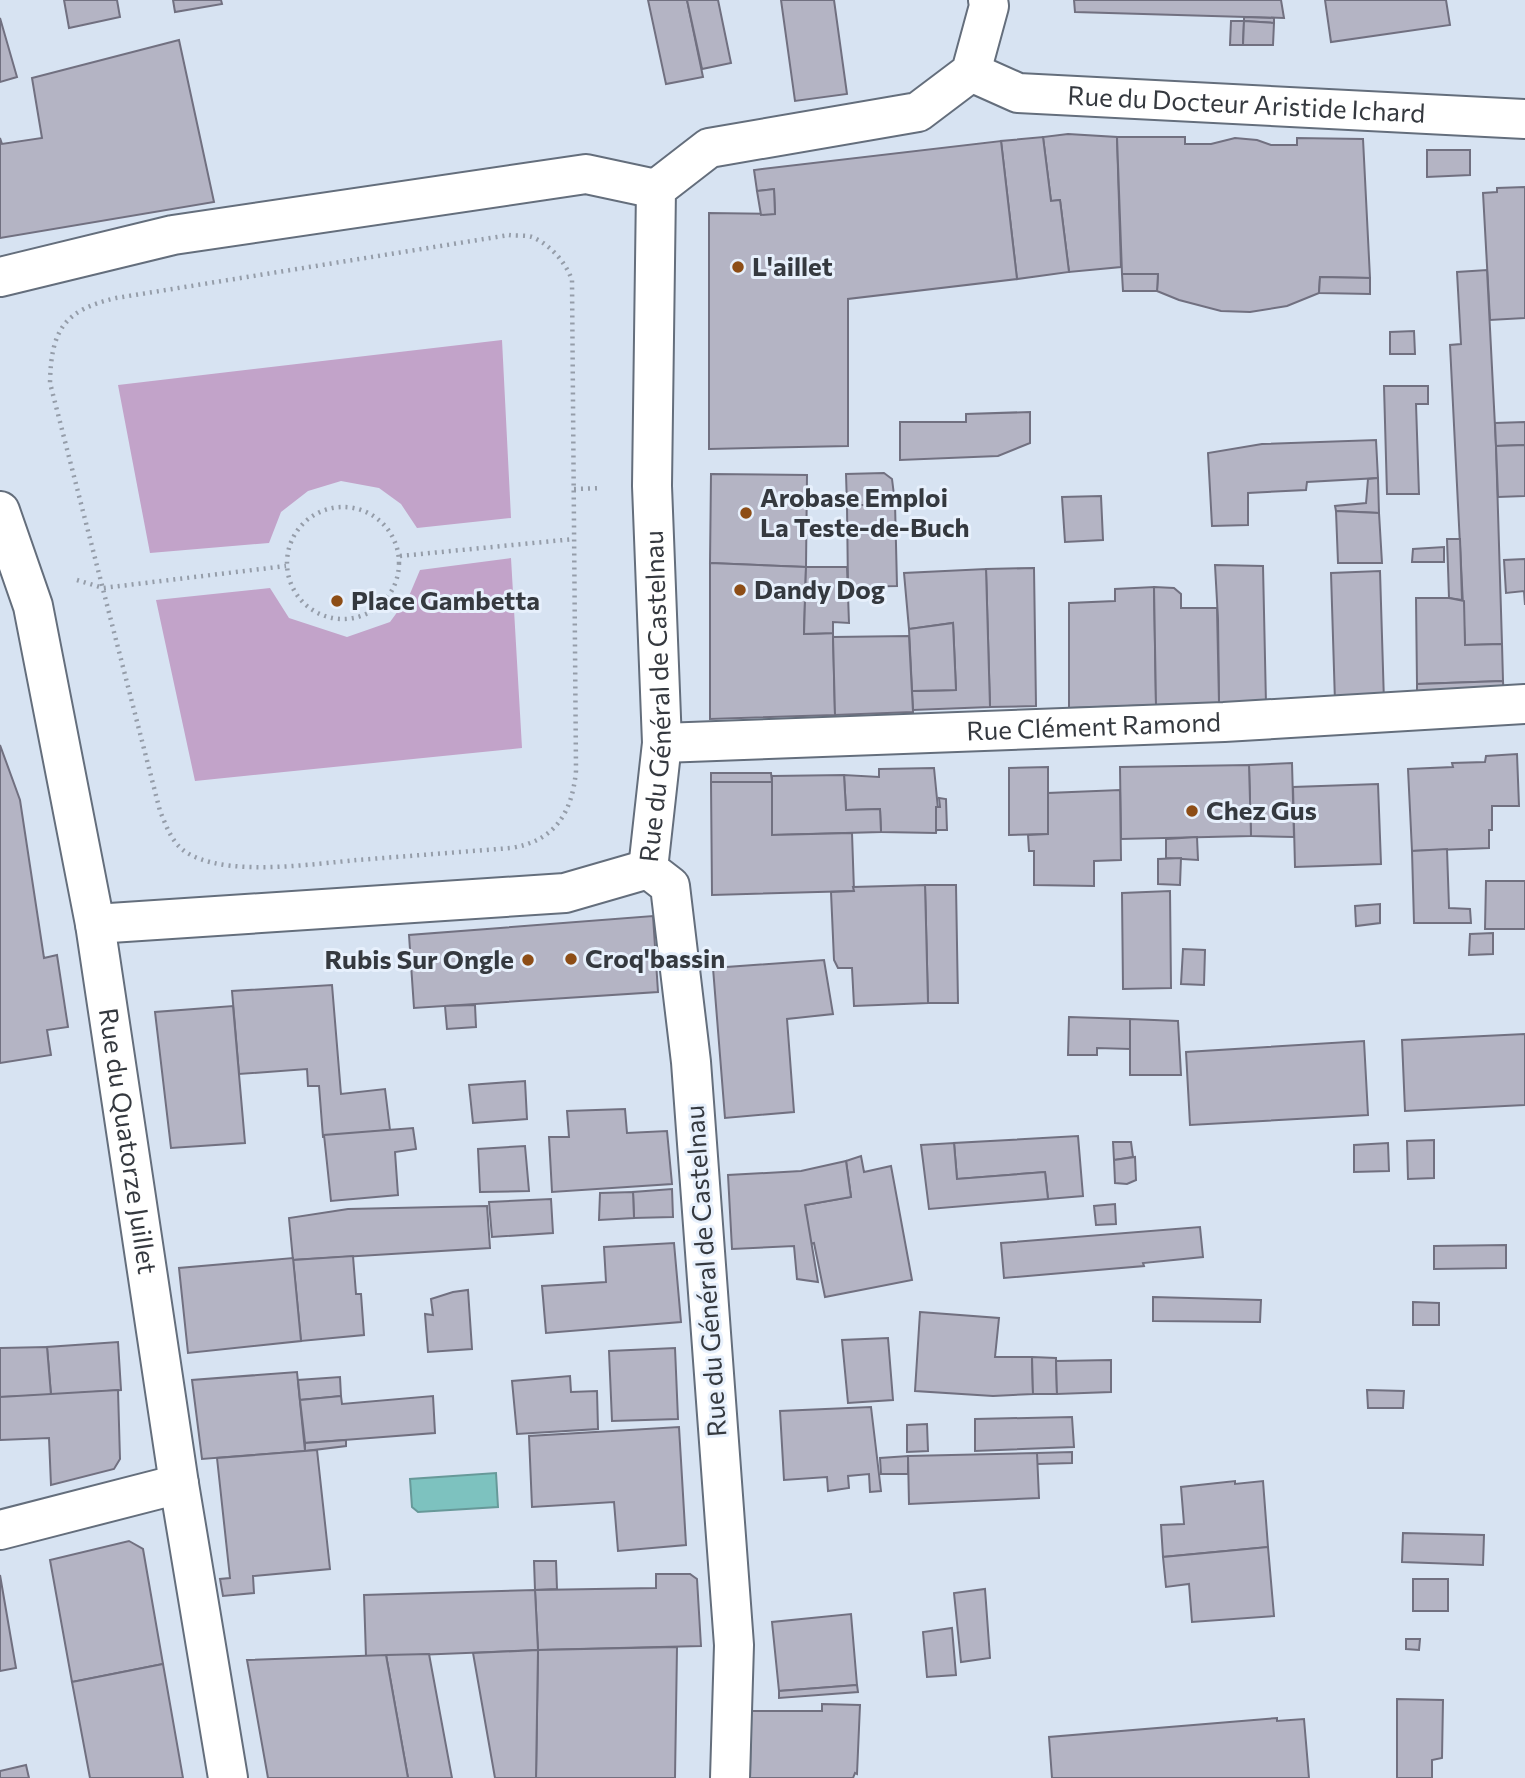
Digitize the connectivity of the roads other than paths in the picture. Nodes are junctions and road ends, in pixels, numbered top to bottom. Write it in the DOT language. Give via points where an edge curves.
graph roads {
  1 [pos="988,0"];
  2 [pos="971,72"];
  3 [pos="1525,119"];
  4 [pos="656,189"];
  5 [pos="0,277"];
  6 [pos="0,512"];
  7 [pos="8,569"];
  8 [pos="1525,704"];
  9 [pos="662,743"];
  10 [pos="648,869"];
  11 [pos="95,925"];
  12 [pos="179,1484"];
  13 [pos="0,1530"];
  14 [pos="228,1778"];
  15 [pos="730,1778"];
  1 -- 2 [label="street"];
  2 -- 3 [label="street, Rue du Docteur Aristide Ichard" via="1018,93"];
  2 -- 4 [label="street" via="918,112 709,148"];
  4 -- 5 [label="street" via="586,174 173,235"];
  4 -- 9 [label="street, Rue du Général de Castelnau" via="652,486"];
  6 -- 7 [label="street, Rue du Quatorze Juillet"];
  7 -- 11 [label="street, Rue du Quatorze Juillet" via="33,606"];
  8 -- 9 [label="street, Rue Clément Ramond" via="1224,722"];
  9 -- 10 [label="street, Rue du Général de Castelnau"];
  10 -- 11 [label="street" via="565,893"];
  10 -- 15 [label="street, Rue du Général de Castelnau" via="670,886 691,1062 734,1644"];
  11 -- 12 [label="street, Rue du Quatorze Juillet"];
  12 -- 13 [label="street"];
  12 -- 14 [label="street, Rue du Quatorze Juillet"];
}
